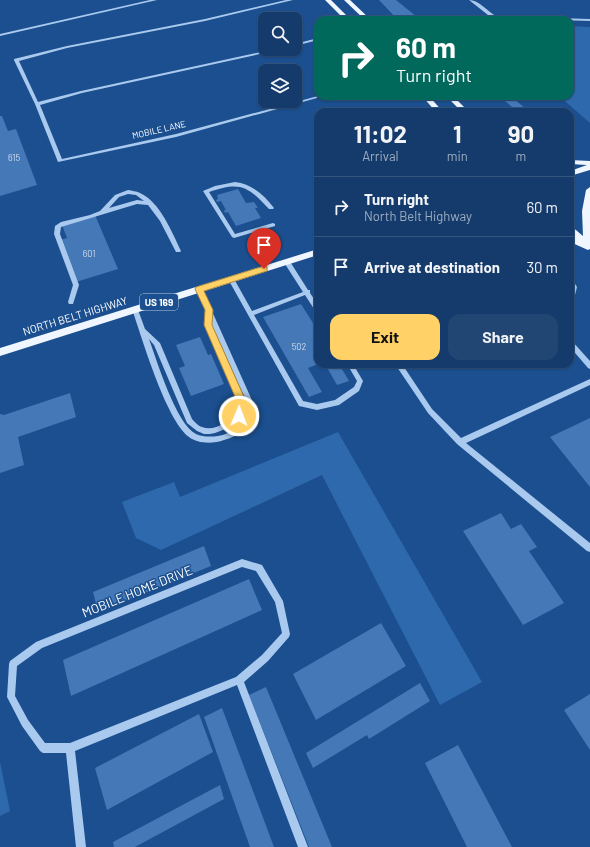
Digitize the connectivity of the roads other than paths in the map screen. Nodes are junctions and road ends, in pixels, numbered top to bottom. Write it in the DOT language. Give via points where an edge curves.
graph roads {
  1 [pos="155,0"];
  2 [pos="291,0"];
  3 [pos="328,0"];
  4 [pos="347,0"];
  5 [pos="471,0"];
  6 [pos="344,16"];
  7 [pos="364,16"];
  8 [pos="494,16"];
  9 [pos="574,19"];
  10 [pos="590,20"];
  11 [pos="0,35"];
  12 [pos="314,40"];
  13 [pos="302,43"];
  14 [pos="258,54"];
  15 [pos="314,98"];
  16 [pos="429,100"];
  17 [pos="453,100"];
  18 [pos="37,104"];
  19 [pos="436,108"];
  20 [pos="462,108"];
  21 [pos="574,162"];
  22 [pos="590,163"];
  23 [pos="590,167"];
  24 [pos="574,173"];
  25 [pos="590,190"];
  26 [pos="150,203"];
  27 [pos="272,208"];
  28 [pos="102,212"];
  29 [pos="273,225"];
  30 [pos="574,232"];
  31 [pos="574,241"];
  32 [pos="589,248"];
  33 [pos="178,251"];
  34 [pos="314,253"];
  35 [pos="287,262"];
  36 [pos="231,279"];
  37 [pos="199,289"];
  38 [pos="308,292"];
  39 [pos="71,302"];
  40 [pos="314,303"];
  41 [pos="135,309"];
  42 [pos="209,310"];
  43 [pos="250,314"];
  44 [pos="143,330"];
  45 [pos="574,348"];
  46 [pos="0,352"];
  47 [pos="590,366"];
  48 [pos="352,368"];
  49 [pos="401,368"];
  50 [pos="590,382"];
  51 [pos="460,442"];
  52 [pos="590,548"];
  53 [pos="239,680"];
  54 [pos="70,748"];
  55 [pos="81,847"];
  56 [pos="303,847"];
  1 -- 11 [label="street"];
  2 -- 18 [label="street, MOBILE LANE" via="16,60"];
  3 -- 6 [label="main road"];
  4 -- 7 [label="main road"];
  5 -- 8 [label="street"];
  9 -- 10 [label="street"];
  12 -- 13 [label="street"];
  14 -- 18 [label="street"];
  15 -- 18 [label="street, MOBILE LANE" via="176,135 60,161"];
  16 -- 19 [label="main road"];
  17 -- 20 [label="main road"];
  21 -- 22 [label="main road"];
  23 -- 24 [label="main road"];
  25 -- 32 [label="main road" via="585,216"];
  26 -- 28 [label="street" via="137,202"];
  26 -- 28 [label="street" via="147,198 136,193 126,193 117,196"];
  26 -- 33 [label="street"];
  27 -- 29 [label="street" via="261,196 243,184 229,183 206,190 234,236"];
  28 -- 39 [label="street" via="58,226 57,234 76,285"];
  30 -- 32 [label="main road"];
  31 -- 32 [label="main road"];
  34 -- 35 [label="main road, NORTH BELT HIGHWAY / US 169"];
  35 -- 36 [label="main road, NORTH BELT HIGHWAY / US 169"];
  35 -- 38 [label="street"];
  36 -- 37 [label="main road, NORTH BELT HIGHWAY / US 169"];
  36 -- 43 [label="street"];
  37 -- 41 [label="main road, NORTH BELT HIGHWAY / US 169"];
  37 -- 42 [label="street"];
  38 -- 40 [label="street"];
  38 -- 43 [label="street"];
  41 -- 44 [label="street"];
  41 -- 46 [label="main road, NORTH BELT HIGHWAY / US 169"];
  42 -- 44 [label="street" via="208,325 241,399 239,416 215,431 200,430 189,421 157,343"];
  42 -- 44 [label="street" via="254,415 247,425 234,434 201,440 182,426 163,385"];
  43 -- 48 [label="street" via="301,404 317,407 337,403 358,389 360,381"];
  45 -- 47 [label="street"];
  49 -- 51 [label="street" via="430,411"];
  50 -- 51 [label="street"];
  51 -- 52 [label="street"];
  53 -- 54 [label="street"];
  53 -- 54 [label="street, MOBILE HOME DRIVE" via="265,658 286,634 279,601 259,568 242,563 39,645 13,664 11,697 25,723 43,748"];
  53 -- 56 [label="street"];
  54 -- 55 [label="street"];
}
